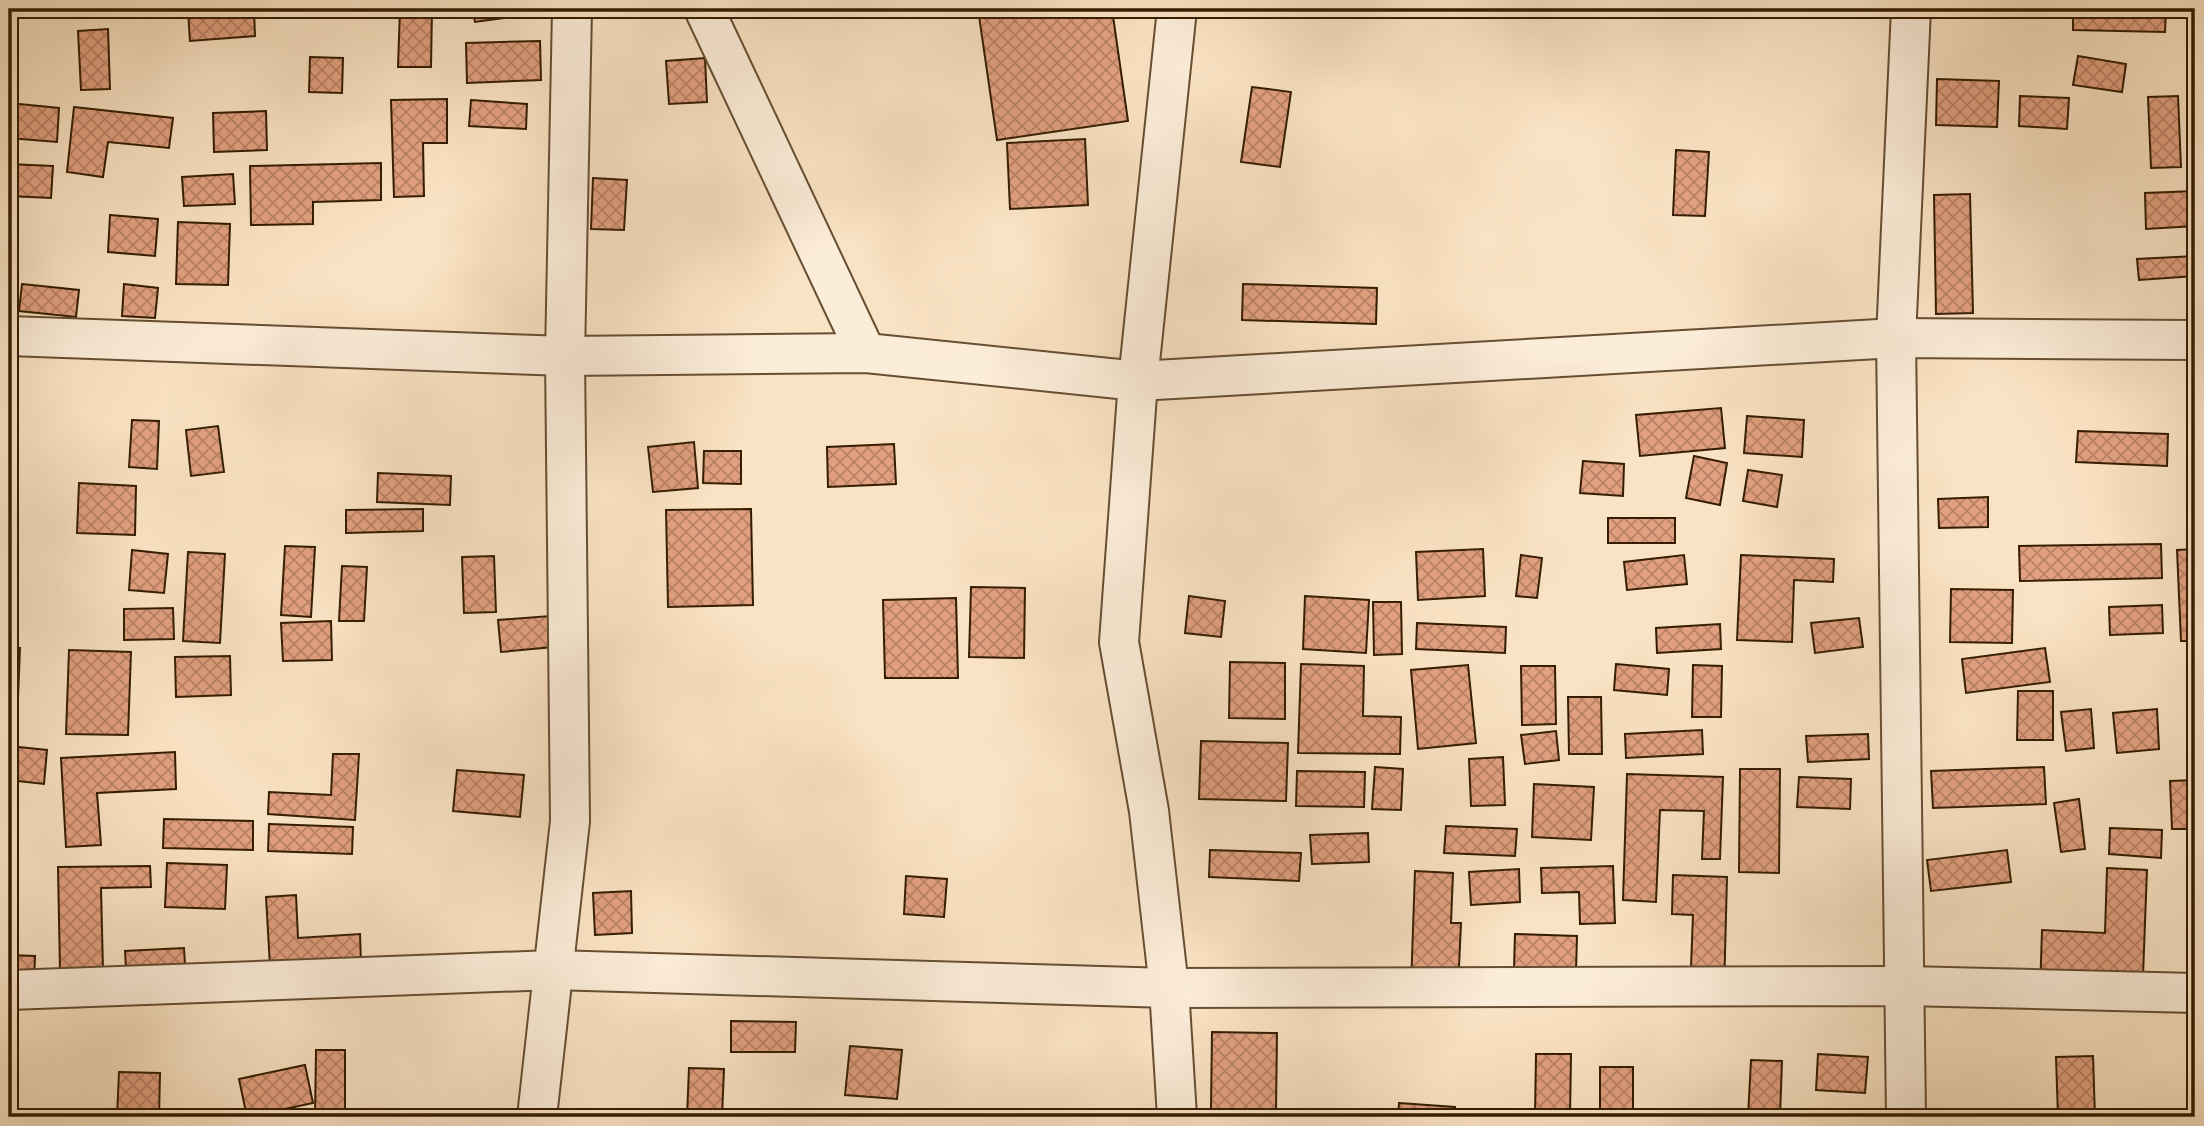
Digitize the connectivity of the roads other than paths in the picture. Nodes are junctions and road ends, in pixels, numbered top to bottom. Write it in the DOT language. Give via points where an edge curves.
graph roads {
  1 [pos="572,9"];
  2 [pos="704,9"];
  3 [pos="1177,9"];
  4 [pos="1912,9"];
  5 [pos="9,336"];
  6 [pos="1896,338"];
  7 [pos="2195,340"];
  8 [pos="866,353"];
  9 [pos="565,356"];
  10 [pos="1138,381"];
  11 [pos="552,970"];
  12 [pos="1905,986"];
  13 [pos="1169,988"];
  14 [pos="9,990"];
  15 [pos="2195,993"];
  16 [pos="537,1117"];
  17 [pos="1177,1117"];
  18 [pos="1906,1117"];
  1 -- 9 [label="street"];
  2 -- 8 [label="street"];
  3 -- 10 [label="street"];
  4 -- 6 [label="street"];
  5 -- 9 [label="street"];
  6 -- 7 [label="street"];
  6 -- 10 [label="street"];
  6 -- 12 [label="street"];
  8 -- 9 [label="street"];
  8 -- 10 [label="street"];
  9 -- 11 [label="street" via="570,821"];
  10 -- 13 [label="street" via="1119,642 1149,811"];
  11 -- 13 [label="street"];
  11 -- 14 [label="street"];
  11 -- 16 [label="street"];
  12 -- 13 [label="street"];
  12 -- 15 [label="street"];
  12 -- 18 [label="street"];
  13 -- 17 [label="street"];
}
